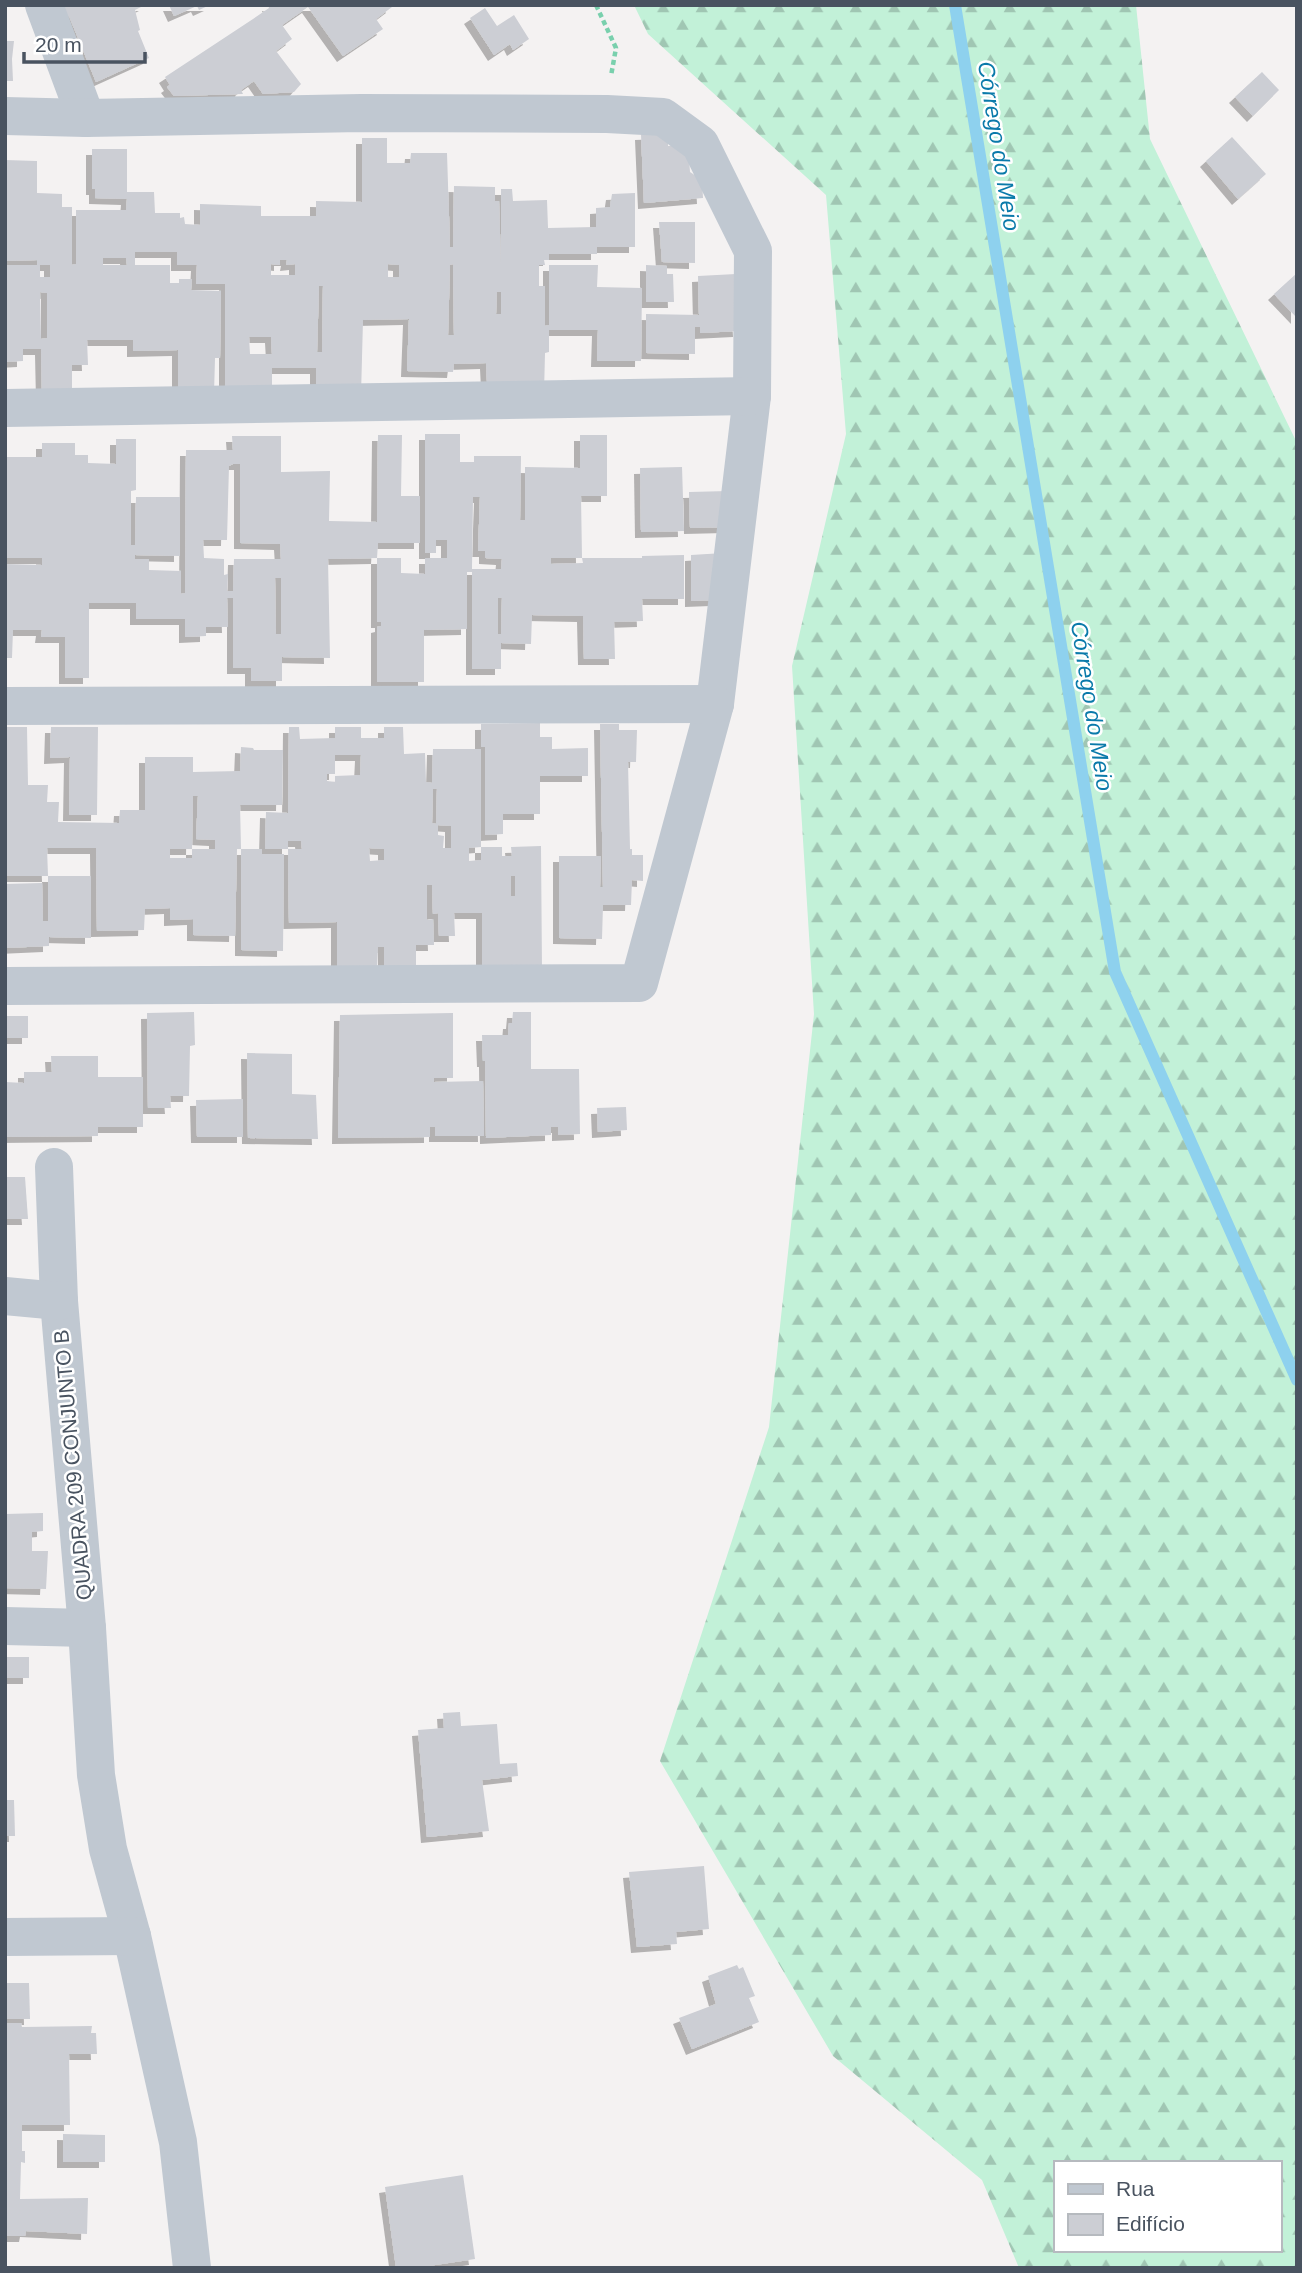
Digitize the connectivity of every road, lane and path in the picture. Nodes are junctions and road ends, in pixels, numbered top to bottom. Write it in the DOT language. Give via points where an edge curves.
graph roads {
  1 [pos="44,5"];
  2 [pos="596,5"];
  3 [pos="595,114"];
  4 [pos="5,116"];
  5 [pos="86,117"];
  6 [pos="752,396"];
  7 [pos="5,408"];
  8 [pos="715,704"];
  9 [pos="5,706"];
  10 [pos="5,986"];
  11 [pos="54,1167"];
  12 [pos="5,1296"];
  13 [pos="58,1301"];
  14 [pos="5,1626"];
  15 [pos="87,1628"];
  16 [pos="132,1936"];
  17 [pos="5,1937"];
  18 [pos="192,2268"];
  1 -- 5 [label="street"];
  2 -- 3 [label="path" via="616,48 610,79"];
  3 -- 5 [label="street"];
  3 -- 6 [label="street" via="663,117 700,144 753,251"];
  4 -- 5 [label="street"];
  6 -- 7 [label="street"];
  6 -- 8 [label="street"];
  8 -- 9 [label="street"];
  8 -- 10 [label="street" via="639,983"];
  11 -- 13 [label="street, QUADRA 209 CONJUNTO B"];
  12 -- 13 [label="street"];
  13 -- 15 [label="street, QUADRA 209 CONJUNTO B"];
  14 -- 15 [label="street"];
  15 -- 16 [label="street, QUADRA 209 CONJUNTO B" via="96,1775 108,1849"];
  16 -- 17 [label="street"];
  16 -- 18 [label="street, QUADRA 209 CONJUNTO B" via="178,2142"];
}
